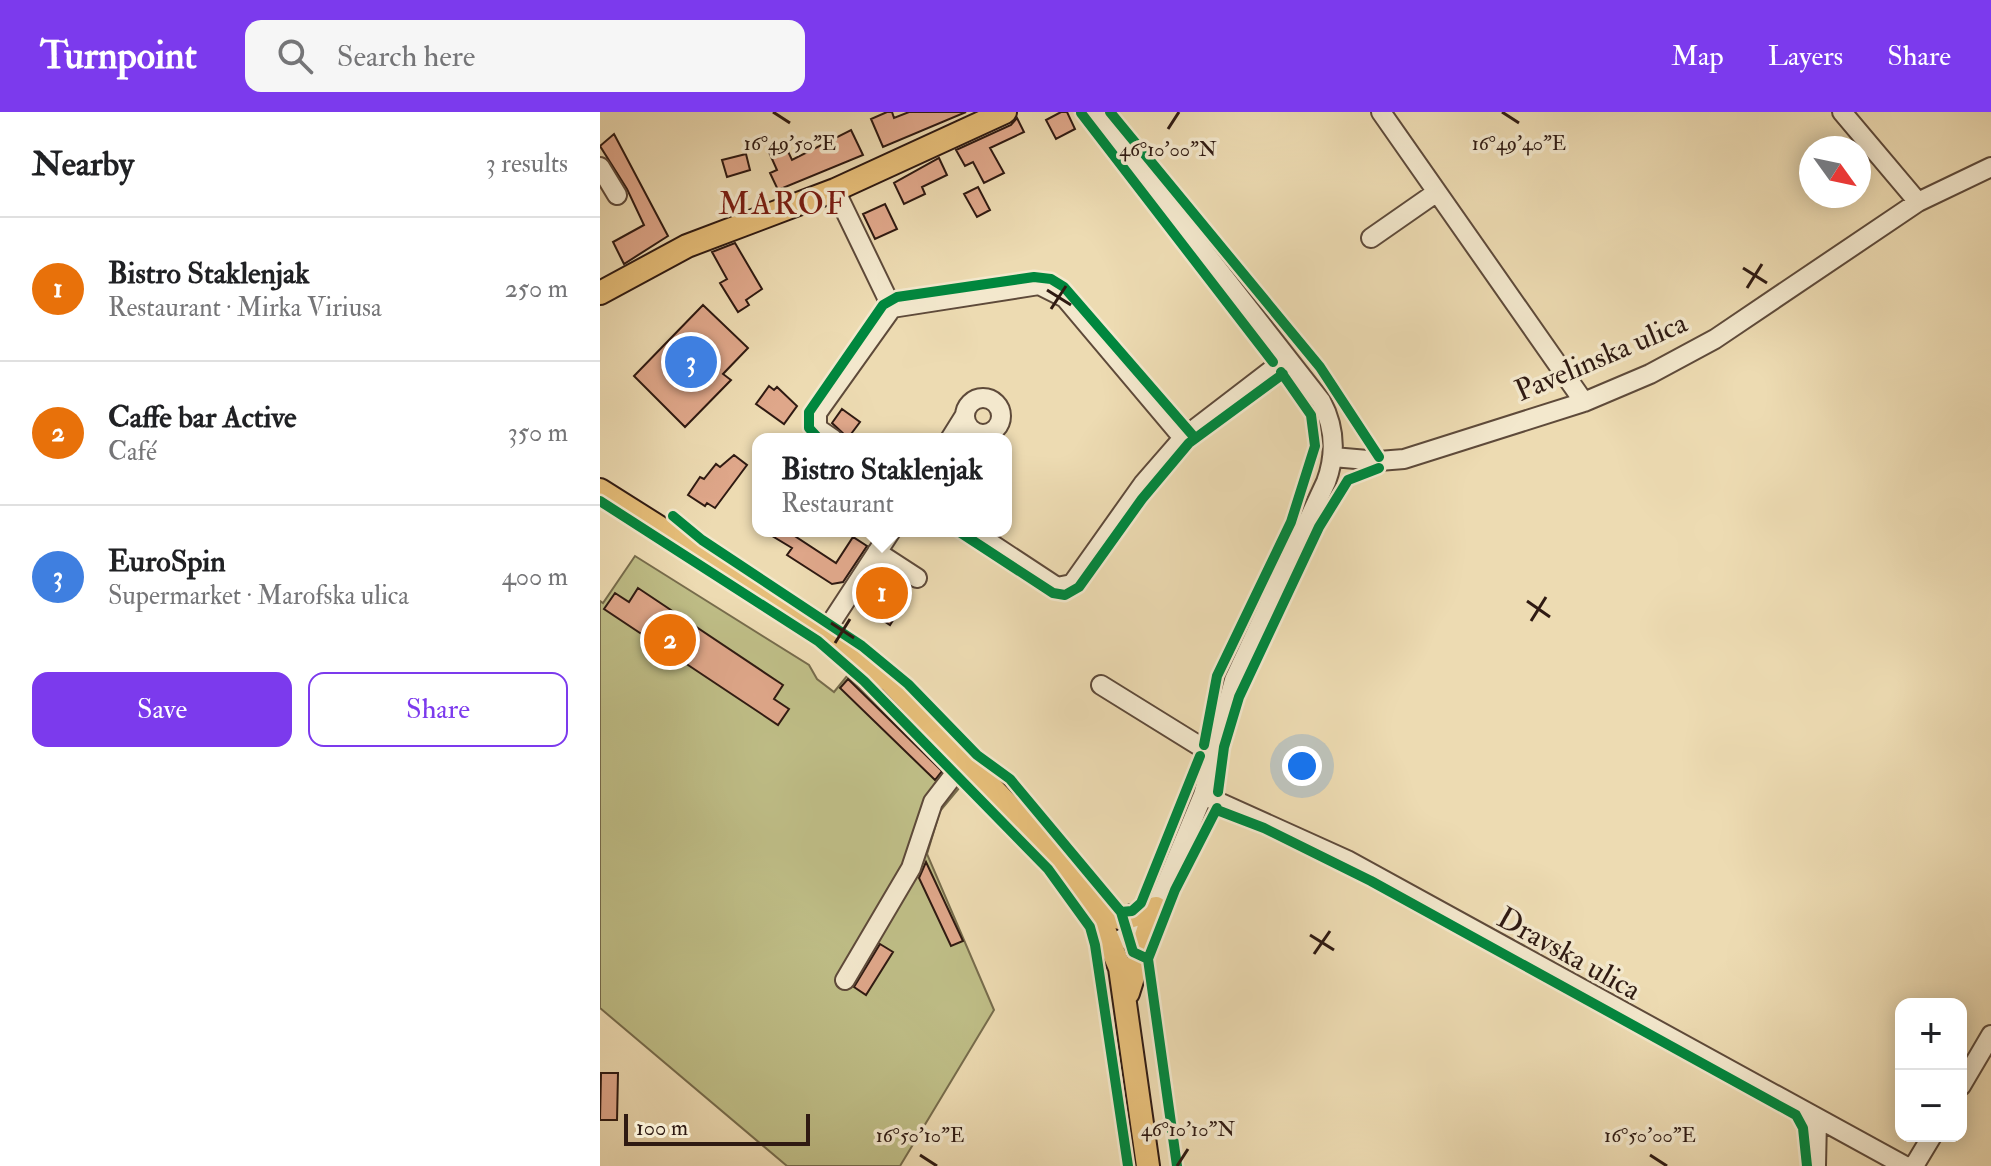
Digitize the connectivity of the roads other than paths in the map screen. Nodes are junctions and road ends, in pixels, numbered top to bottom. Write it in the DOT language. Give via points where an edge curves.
graph roads {
  1 [pos="1005,112"];
  2 [pos="1095,112"];
  3 [pos="1381,112"];
  4 [pos="1842,112"];
  5 [pos="1991,167"];
  6 [pos="601,171"];
  7 [pos="835,190"];
  8 [pos="1437,192"];
  9 [pos="617,195"];
  10 [pos="1918,202"];
  11 [pos="1371,238"];
  12 [pos="600,293"];
  13 [pos="892,308"];
  14 [pos="1287,358"];
  15 [pos="1584,402"];
  16 [pos="965,415"];
  17 [pos="824,433"];
  18 [pos="954,433"];
  19 [pos="1183,438"];
  20 [pos="1333,457"];
  21 [pos="600,490"];
  22 [pos="887,537"];
  23 [pos="981,537"];
  24 [pos="877,552"];
  25 [pos="917,578"];
  26 [pos="825,632"];
  27 [pos="1101,685"];
  28 [pos="1214,755"];
  29 [pos="966,759"];
  30 [pos="1203,795"];
  31 [pos="1096,910"];
  32 [pos="1154,911"];
  33 [pos="1112,944"];
  34 [pos="845,980"];
  35 [pos="1127,998"];
  36 [pos="1991,1035"];
  37 [pos="1967,1076"];
  38 [pos="1817,1120"];
  39 [pos="1928,1142"];
  40 [pos="1148,1166"];
  41 [pos="1816,1166"];
  42 [pos="1905,1166"];
  43 [pos="1914,1166"];
  1 -- 7 [label="main road"];
  2 -- 14 [label="street"];
  3 -- 8 [label="street"];
  4 -- 10 [label="street"];
  5 -- 10 [label="street, Pavelinska ulica"];
  6 -- 9 [label="street"];
  7 -- 12 [label="main road" via="687,246"];
  7 -- 13 [label="street"];
  8 -- 11 [label="street"];
  8 -- 15 [label="street"];
  10 -- 15 [label="street, Pavelinska ulica" via="1715,339"];
  13 -- 17 [label="street" via="817,413 817,428"];
  13 -- 19 [label="street" via="1039,285 1052,288"];
  14 -- 19 [label="street"];
  14 -- 20 [label="street" via="1325,409"];
  15 -- 20 [label="street, Pavelinska ulica" via="1404,459"];
  16 -- 18 [label="street"];
  19 -- 23 [label="street" via="1143,484 1072,584 1057,587"];
  20 -- 28 [label="street" via="1234,680"];
  21 -- 26 [label="main road"];
  22 -- 24 [label="street"];
  24 -- 25 [label="street"];
  24 -- 26 [label="street"];
  26 -- 29 [label="main road" via="890,681"];
  27 -- 28 [label="street"];
  28 -- 30 [label="street"];
  29 -- 31 [label="main road" via="1069,869"];
  29 -- 34 [label="street" via="933,802 911,868"];
  30 -- 32 [label="street"];
  30 -- 38 [label="street, Dravska ulica" via="1347,860"];
  31 -- 32 [label="main road" via="1123,919"];
  31 -- 33 [label="main road"];
  32 -- 33 [label="street" via="1139,929"];
  32 -- 35 [label="main road"];
  33 -- 35 [label="main road"];
  35 -- 40 [label="main road"];
  36 -- 37 [label="street"];
  38 -- 41 [label="street"];
  38 -- 42 [label="street, Dravska ulica"];
  39 -- 43 [label="street"];
}
